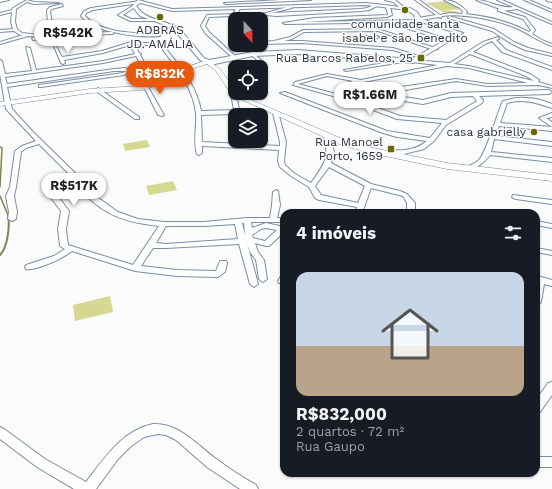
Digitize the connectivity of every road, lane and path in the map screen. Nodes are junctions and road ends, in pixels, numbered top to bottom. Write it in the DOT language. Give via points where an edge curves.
graph roads {
  1 [pos="7,0"];
  2 [pos="28,0"];
  3 [pos="309,0"];
  4 [pos="387,0"];
  5 [pos="417,0"];
  6 [pos="446,0"];
  7 [pos="478,0"];
  8 [pos="499,0"];
  9 [pos="526,0"];
  10 [pos="530,0"];
  11 [pos="548,0"];
  12 [pos="1,1"];
  13 [pos="140,1"];
  14 [pos="552,1"];
  15 [pos="226,2"];
  16 [pos="41,3"];
  17 [pos="376,5"];
  18 [pos="134,6"];
  19 [pos="388,7"];
  20 [pos="238,8"];
  21 [pos="403,8"];
  22 [pos="518,8"];
  23 [pos="14,9"];
  24 [pos="279,9"];
  25 [pos="505,9"];
  26 [pos="552,9"];
  27 [pos="236,12"];
  28 [pos="268,13"];
  29 [pos="0,14"];
  30 [pos="268,14"];
  31 [pos="464,14"];
  32 [pos="228,15"];
  33 [pos="443,15"];
  34 [pos="420,19"];
  35 [pos="154,20"];
  36 [pos="300,22"];
  37 [pos="390,22"];
  38 [pos="289,23"];
  39 [pos="552,23"];
  40 [pos="15,30"];
  41 [pos="342,30"];
  42 [pos="0,31"];
  43 [pos="129,33"];
  44 [pos="530,33"];
  45 [pos="82,34"];
  46 [pos="29,35"];
  47 [pos="159,35"];
  48 [pos="350,36"];
  49 [pos="49,37"];
  50 [pos="378,37"];
  51 [pos="33,39"];
  52 [pos="493,40"];
  53 [pos="450,41"];
  54 [pos="276,42"];
  55 [pos="311,42"];
  56 [pos="0,43"];
  57 [pos="131,43"];
  58 [pos="268,43"];
  59 [pos="552,44"];
  60 [pos="351,46"];
  61 [pos="55,47"];
  62 [pos="28,48"];
  63 [pos="436,48"];
  64 [pos="304,52"];
  65 [pos="470,52"];
  66 [pos="139,54"];
  67 [pos="253,54"];
  68 [pos="552,55"];
  69 [pos="233,57"];
  70 [pos="61,58"];
  71 [pos="420,58"];
  72 [pos="259,60"];
  73 [pos="0,61"];
  74 [pos="401,61"];
  75 [pos="211,62"];
  76 [pos="413,62"];
  77 [pos="451,64"];
  78 [pos="65,67"];
  79 [pos="346,70"];
  80 [pos="552,70"];
  81 [pos="34,71"];
  82 [pos="181,73"];
  83 [pos="3,76"];
  84 [pos="38,81"];
  85 [pos="228,81"];
  86 [pos="360,81"];
  87 [pos="539,84"];
  88 [pos="155,85"];
  89 [pos="5,86"];
  90 [pos="41,86"];
  91 [pos="146,88"];
  92 [pos="394,90"];
  93 [pos="551,90"];
  94 [pos="98,91"];
  95 [pos="283,93"];
  96 [pos="474,94"];
  97 [pos="337,96"];
  98 [pos="46,98"];
  99 [pos="346,98"];
  100 [pos="247,100"];
  101 [pos="9,103"];
  102 [pos="0,104"];
  103 [pos="552,106"];
  104 [pos="228,113"];
  105 [pos="276,113"];
  106 [pos="198,114"];
  107 [pos="161,115"];
  108 [pos="552,115"];
  109 [pos="137,118"];
  110 [pos="447,122"];
  111 [pos="496,124"];
  112 [pos="552,125"];
  113 [pos="552,129"];
  114 [pos="326,136"];
  115 [pos="492,137"];
  116 [pos="432,140"];
  117 [pos="41,142"];
  118 [pos="228,143"];
  119 [pos="198,144"];
  120 [pos="552,144"];
  121 [pos="268,146"];
  122 [pos="283,148"];
  123 [pos="199,153"];
  124 [pos="385,153"];
  125 [pos="488,153"];
  126 [pos="552,160"];
  127 [pos="327,164"];
  128 [pos="466,169"];
  129 [pos="552,178"];
  130 [pos="77,179"];
  131 [pos="369,185"];
  132 [pos="312,186"];
  133 [pos="276,192"];
  134 [pos="516,197"];
  135 [pos="552,202"];
  136 [pos="356,209"];
  137 [pos="359,209"];
  138 [pos="411,209"];
  139 [pos="12,219"];
  140 [pos="250,220"];
  141 [pos="273,220"];
  142 [pos="280,220"];
  143 [pos="238,221"];
  144 [pos="164,224"];
  145 [pos="540,224"];
  146 [pos="552,226"];
  147 [pos="280,228"];
  148 [pos="280,232"];
  149 [pos="247,238"];
  150 [pos="151,245"];
  151 [pos="70,249"];
  152 [pos="540,251"];
  153 [pos="552,253"];
  154 [pos="223,263"];
  155 [pos="29,267"];
  156 [pos="135,268"];
  157 [pos="262,279"];
  158 [pos="540,280"];
  159 [pos="552,283"];
  160 [pos="254,284"];
  161 [pos="552,386"];
  162 [pos="540,402"];
  163 [pos="0,432"];
  164 [pos="540,462"];
  165 [pos="552,462"];
  166 [pos="87,489"];
  167 [pos="252,489"];
  1 -- 12 [label="street"];
  2 -- 16 [label="street"];
  2 -- 23 [label="street"];
  3 -- 15 [label="street"];
  4 -- 21 [label="street"];
  5 -- 33 [label="street"];
  6 -- 31 [label="street" via="464,9"];
  7 -- 25 [label="street"];
  8 -- 22 [label="street"];
  9 -- 10 [label="street"];
  9 -- 26 [label="street"];
  11 -- 14 [label="street"];
  13 -- 18 [label="street"];
  13 -- 20 [label="street" via="172,10"];
  13 -- 43 [label="street" via="86,11 83,16 85,20 101,27"];
  16 -- 23 [label="street"];
  16 -- 45 [label="street" via="64,4 48,11 50,24 58,29"];
  17 -- 19 [label="street"];
  17 -- 24 [label="street"];
  17 -- 30 [label="street" via="361,10"];
  18 -- 35 [label="street" via="142,16"];
  18 -- 35 [label="street" via="120,15 130,20"];
  19 -- 21 [label="street"];
  19 -- 36 [label="street" via="388,16"];
  20 -- 24 [label="street"];
  20 -- 27 [label="street"];
  21 -- 34 [label="street" via="413,11"];
  22 -- 25 [label="street"];
  22 -- 39 [label="street"];
  23 -- 29 [label="street"];
  23 -- 40 [label="street"];
  24 -- 28 [label="street"];
  25 -- 44 [label="street" via="499,10 526,19 532,30"];
  31 -- 33 [label="street"];
  31 -- 44 [label="street" via="508,24"];
  32 -- 69 [label="street" via="208,16 203,26"];
  33 -- 34 [label="street"];
  33 -- 52 [label="street" via="486,30 498,38"];
  33 -- 68 [label="street" via="493,30 522,47"];
  34 -- 37 [label="street"];
  34 -- 53 [label="street" via="461,33"];
  35 -- 75 [label="street" via="173,27 197,54"];
  36 -- 37 [label="street"];
  36 -- 38 [label="street"];
  37 -- 53 [label="street"];
  40 -- 42 [label="street"];
  40 -- 46 [label="street"];
  41 -- 48 [label="street"];
  41 -- 54 [label="street" via="303,31"];
  41 -- 63 [label="street" via="382,30"];
  43 -- 45 [label="street"];
  43 -- 47 [label="street"];
  44 -- 59 [label="street" via="543,42"];
  45 -- 49 [label="street"];
  46 -- 49 [label="street"];
  46 -- 56 [label="street"];
  48 -- 50 [label="street"];
  48 -- 60 [label="street"];
  49 -- 51 [label="street"];
  52 -- 65 [label="street"];
  52 -- 80 [label="street" via="504,51"];
  53 -- 63 [label="street"];
  54 -- 55 [label="street"];
  54 -- 58 [label="street"];
  55 -- 60 [label="street"];
  55 -- 64 [label="street"];
  57 -- 66 [label="street"];
  57 -- 70 [label="street" via="103,52"];
  57 -- 82 [label="street" via="161,46"];
  60 -- 71 [label="street" via="397,50"];
  61 -- 70 [label="street"];
  62 -- 81 [label="street"];
  63 -- 71 [label="street"];
  64 -- 67 [label="street"];
  64 -- 74 [label="street"];
  65 -- 77 [label="street"];
  65 -- 87 [label="street" via="528,75"];
  66 -- 78 [label="street" via="111,61"];
  66 -- 88 [label="street"];
  67 -- 69 [label="street"];
  67 -- 72 [label="street"];
  69 -- 75 [label="street"];
  70 -- 78 [label="street"];
  71 -- 76 [label="street"];
  73 -- 83 [label="street"];
  74 -- 76 [label="street"];
  74 -- 79 [label="street"];
  75 -- 82 [label="main road"];
  75 -- 85 [label="main road"];
  76 -- 77 [label="street"];
  77 -- 86 [label="street"];
  77 -- 87 [label="street"];
  78 -- 81 [label="street"];
  81 -- 83 [label="street"];
  82 -- 88 [label="main road"];
  82 -- 106 [label="street" via="186,77 194,96"];
  83 -- 89 [label="street"];
  84 -- 89 [label="street"];
  84 -- 90 [label="street"];
  84 -- 90 [label="street" via="114,70 129,71 124,74"];
  86 -- 97 [label="street" via="343,87"];
  86 -- 97 [label="street" via="323,76 295,84"];
  87 -- 92 [label="street" via="491,85 456,80"];
  87 -- 93 [label="street"];
  88 -- 91 [label="main road"];
  89 -- 101 [label="street"];
  90 -- 98 [label="street"];
  91 -- 94 [label="main road"];
  91 -- 107 [label="street"];
  93 -- 96 [label="street"];
  94 -- 98 [label="main road"];
  94 -- 109 [label="street"];
  95 -- 116 [label="street" via="385,132"];
  96 -- 99 [label="street" via="444,96 422,102 378,94"];
  96 -- 110 [label="street" via="480,102"];
  97 -- 99 [label="street"];
  98 -- 101 [label="main road"];
  99 -- 110 [label="street" via="400,118"];
  100 -- 105 [label="main road"];
  101 -- 102 [label="main road"];
  101 -- 117 [label="street" via="9,109"];
  103 -- 111 [label="street" via="537,101 507,101"];
  104 -- 106 [label="street"];
  105 -- 114 [label="main road"];
  105 -- 122 [label="street"];
  106 -- 119 [label="street"];
  108 -- 112 [label="street" via="542,118"];
  110 -- 116 [label="street"];
  111 -- 113 [label="street"];
  111 -- 115 [label="street"];
  114 -- 124 [label="main road"];
  114 -- 127 [label="street" via="331,151"];
  115 -- 120 [label="street"];
  115 -- 125 [label="street"];
  116 -- 124 [label="street" via="418,149"];
  117 -- 130 [label="street"];
  117 -- 139 [label="street" via="18,151 10,196"];
  118 -- 119 [label="street"];
  119 -- 123 [label="street"];
  121 -- 122 [label="street"];
  122 -- 132 [label="street" via="282,166"];
  124 -- 128 [label="main road"];
  125 -- 126 [label="street"];
  125 -- 128 [label="street" via="481,162"];
  127 -- 131 [label="street"];
  127 -- 132 [label="street"];
  128 -- 129 [label="main road"];
  130 -- 144 [label="street" via="94,199 115,214 137,221"];
  130 -- 151 [label="street" via="53,191 53,195 66,211 62,239 64,246"];
  131 -- 137 [label="street"];
  131 -- 138 [label="street" via="405,195 411,203"];
  132 -- 136 [label="street" via="318,196"];
  133 -- 141 [label="street"];
  134 -- 135 [label="street"];
  140 -- 141 [label="street"];
  140 -- 143 [label="street"];
  140 -- 149 [label="street"];
  141 -- 142 [label="street"];
  143 -- 144 [label="street"];
  143 -- 149 [label="street"];
  144 -- 150 [label="street"];
  145 -- 146 [label="street"];
  147 -- 149 [label="street" via="260,226"];
  148 -- 149 [label="street" via="266,244"];
  149 -- 150 [label="street" via="166,246"];
  149 -- 157 [label="street" via="260,260"];
  149 -- 160 [label="street"];
  150 -- 156 [label="street"];
  151 -- 155 [label="street" via="57,258"];
  151 -- 156 [label="street"];
  152 -- 153 [label="street"];
  154 -- 156 [label="street" via="221,272 215,274"];
  158 -- 159 [label="street"];
  161 -- 162 [label="street"];
  163 -- 166 [label="street" via="47,468"];
  164 -- 165 [label="street"];
  166 -- 167 [label="street" via="131,438 158,429 167,430 178,436 220,469"];
}
